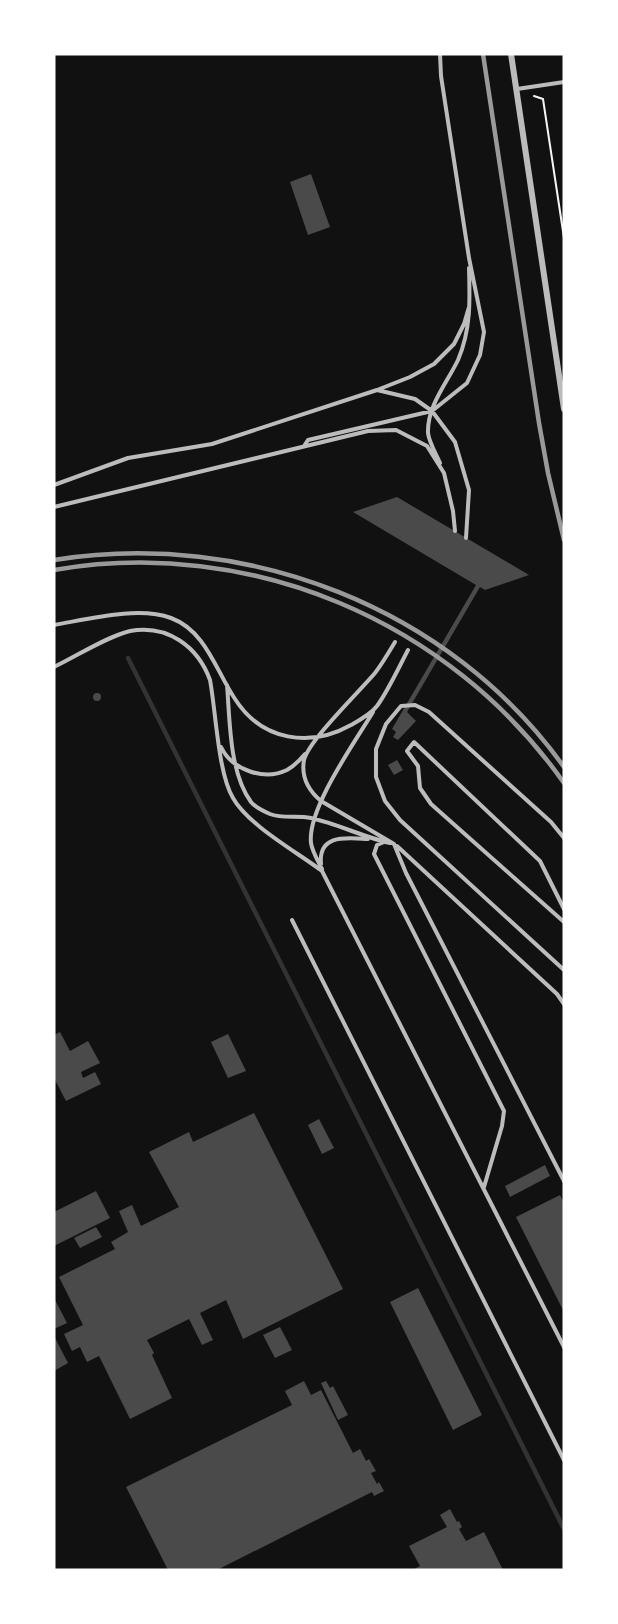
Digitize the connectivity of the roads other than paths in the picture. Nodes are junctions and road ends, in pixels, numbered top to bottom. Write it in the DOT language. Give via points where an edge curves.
graph roads {
  1 [pos="440,54"];
  2 [pos="511,54"];
  3 [pos="564,82"];
  4 [pos="516,89"];
  5 [pos="469,258"];
  6 [pos="469,307"];
  7 [pos="376,390"];
  8 [pos="564,409"];
  9 [pos="432,411"];
  10 [pos="304,446"];
  11 [pos="444,473"];
  12 [pos="54,485"];
  13 [pos="54,507"];
  14 [pos="455,531"];
  15 [pos="466,537"];
  16 [pos="54,625"];
  17 [pos="395,642"];
  18 [pos="408,650"];
  19 [pos="54,667"];
  20 [pos="227,685"];
  21 [pos="377,706"];
  22 [pos="317,738"];
  23 [pos="219,744"];
  24 [pos="307,753"];
  25 [pos="236,764"];
  26 [pos="321,801"];
  27 [pos="313,818"];
  28 [pos="564,838"];
  29 [pos="372,839"];
  30 [pos="384,842"];
  31 [pos="394,844"];
  32 [pos="322,871"];
  33 [pos="564,909"];
  34 [pos="292,920"];
  35 [pos="564,922"];
  36 [pos="564,970"];
  37 [pos="564,1004"];
  38 [pos="564,1181"];
  39 [pos="483,1187"];
  40 [pos="564,1347"];
  41 [pos="564,1460"];
  1 -- 5 [label="lane"];
  2 -- 4 [label="street"];
  3 -- 4 [label="lane"];
  4 -- 8 [label="street"];
  5 -- 6 [label="lane"];
  5 -- 9 [label="lane" via="484,332 480,355 467,383"];
  6 -- 7 [label="lane" via="454,344 434,364"];
  6 -- 9 [label="lane" via="458,360"];
  7 -- 9 [label="lane" via="416,399"];
  7 -- 12 [label="lane" via="212,444 128,458"];
  9 -- 10 [label="lane" via="308,440"];
  9 -- 11 [label="lane" via="428,434"];
  9 -- 15 [label="lane" via="455,442 469,490"];
  10 -- 11 [label="lane" via="368,430 396,430 427,446"];
  10 -- 13 [label="lane"];
  11 -- 14 [label="lane"];
  16 -- 20 [label="lane" via="146,612 171,618 188,627 204,645"];
  17 -- 22 [label="lane" via="376,672"];
  18 -- 21 [label="lane"];
  19 -- 23 [label="lane" via="129,632 143,630 175,637 188,645 205,666"];
  20 -- 22 [label="lane" via="243,710 262,726 294,738"];
  20 -- 25 [label="lane"];
  21 -- 22 [label="lane" via="339,732"];
  21 -- 26 [label="lane"];
  22 -- 24 [label="lane"];
  23 -- 25 [label="lane"];
  23 -- 32 [label="lane" via="228,789 239,808"];
  24 -- 25 [label="lane" via="297,763 267,775"];
  24 -- 26 [label="lane" via="307,784"];
  25 -- 27 [label="lane" via="252,804 273,815"];
  26 -- 27 [label="lane"];
  26 -- 31 [label="lane"];
  27 -- 29 [label="lane"];
  27 -- 32 [label="lane" via="311,845"];
  28 -- 36 [label="lane" via="429,712 415,705 401,706 386,724 376,748 376,777 385,801 400,820"];
  29 -- 30 [label="lane"];
  29 -- 32 [label="lane" via="332,840 321,856"];
  30 -- 31 [label="lane"];
  30 -- 39 [label="lane" via="376,845 374,854 504,1111"];
  31 -- 37 [label="lane"];
  31 -- 38 [label="lane"];
  32 -- 39 [label="lane"];
  33 -- 35 [label="lane" via="540,861 414,742 407,751 418,766 420,788 431,804"];
  34 -- 41 [label="lane"];
  39 -- 40 [label="lane"];
}
